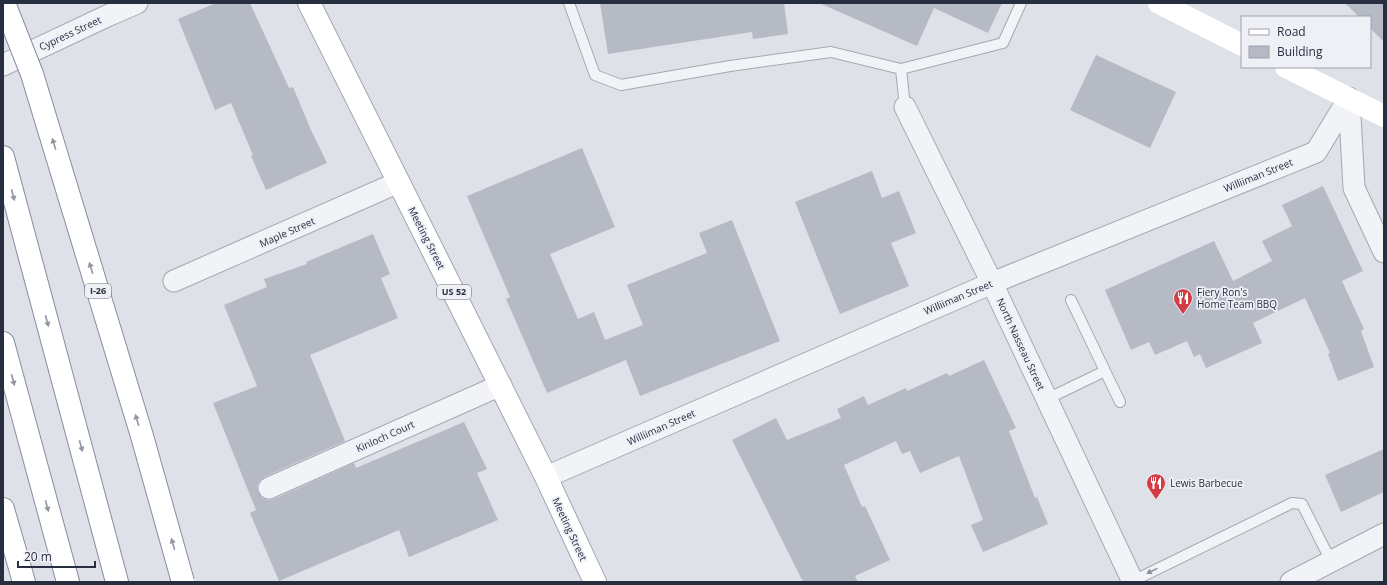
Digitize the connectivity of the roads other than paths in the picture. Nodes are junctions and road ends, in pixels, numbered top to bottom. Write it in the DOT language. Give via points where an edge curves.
graph roads {
  1 [pos="4,3"];
  2 [pos="137,3"];
  3 [pos="309,3"];
  4 [pos="570,3"];
  5 [pos="1021,3"];
  6 [pos="1159,3"];
  7 [pos="1241,44"];
  8 [pos="3,65"];
  9 [pos="1288,68"];
  10 [pos="902,69"];
  11 [pos="1349,98"];
  12 [pos="905,107"];
  13 [pos="1384,116"];
  14 [pos="3,157"];
  15 [pos="400,182"];
  16 [pos="1384,252"];
  17 [pos="174,281"];
  18 [pos="992,283"];
  19 [pos="1071,300"];
  20 [pos="3,343"];
  21 [pos="1105,371"];
  22 [pos="501,385"];
  23 [pos="1047,399"];
  24 [pos="1120,402"];
  25 [pos="546,477"];
  26 [pos="269,488"];
  27 [pos="3,509"];
  28 [pos="1384,534"];
  29 [pos="1331,561"];
  30 [pos="1133,581"];
  31 [pos="24,582"];
  32 [pos="68,582"];
  33 [pos="117,582"];
  34 [pos="183,582"];
  35 [pos="595,582"];
  36 [pos="1291,582"];
  34 -- 1 [label="main road, I-26, one-way, bridge" via="142,436 32,74"];
  2 -- 8 [label="street, Cypress Street"];
  3 -- 15 [label="main road, Meeting Street / US 52"];
  4 -- 10 [label="lane" via="595,75 621,85 831,52"];
  5 -- 10 [label="lane" via="1003,43"];
  6 -- 7 [label="main road"];
  9 -- 11 [label="main road"];
  10 -- 12 [label="lane"];
  11 -- 13 [label="main road"];
  11 -- 16 [label="street" via="1354,188"];
  11 -- 18 [label="street, Williiman Street" via="1316,152"];
  12 -- 18 [label="street, North Nasseau Street"];
  14 -- 33 [label="main road, one-way"];
  15 -- 17 [label="street, Maple Street"];
  15 -- 22 [label="main road, Meeting Street / US 52"];
  18 -- 23 [label="street, North Nasseau Street"];
  18 -- 25 [label="street, Williiman Street"];
  19 -- 21 [label="lane"];
  20 -- 32 [label="main road, one-way"];
  21 -- 23 [label="lane"];
  21 -- 24 [label="lane"];
  22 -- 25 [label="main road, Meeting Street / US 52"];
  22 -- 26 [label="street, Kinloch Court"];
  23 -- 30 [label="street, North Nasseau Street"];
  25 -- 35 [label="main road, Meeting Street / US 52"];
  27 -- 31 [label="main road"];
  28 -- 29 [label="street"];
  29 -- 30 [label="lane, one-way" via="1302,504 1292,502"];
  29 -- 36 [label="street"];
}
